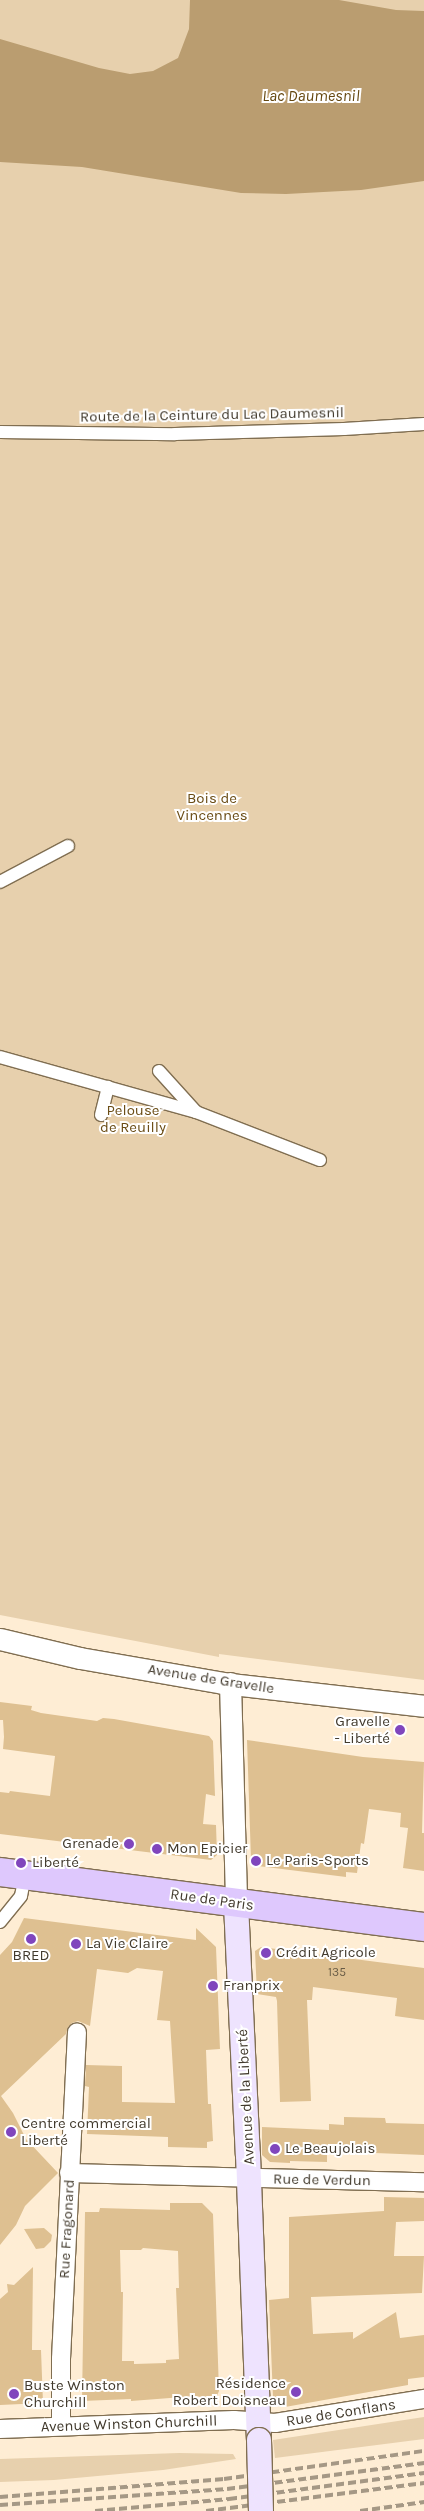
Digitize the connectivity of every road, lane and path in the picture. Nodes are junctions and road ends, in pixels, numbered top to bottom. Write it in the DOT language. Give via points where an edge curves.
graph roads {
  1 [pos="424,424"];
  2 [pos="0,432"];
  3 [pos="68,846"];
  4 [pos="0,882"];
  5 [pos="0,1057"];
  6 [pos="160,1071"];
  7 [pos="108,1087"];
  8 [pos="196,1112"];
  9 [pos="101,1115"];
  10 [pos="320,1160"];
  11 [pos="0,1639"];
  12 [pos="230,1683"];
  13 [pos="424,1706"];
  14 [pos="13,1874"];
  15 [pos="236,1904"];
  16 [pos="0,1922"];
  17 [pos="424,1927"];
  18 [pos="77,2032"];
  19 [pos="70,2173"];
  20 [pos="249,2178"];
  21 [pos="424,2182"];
  22 [pos="424,2399"];
  23 [pos="62,2426"];
  24 [pos="0,2429"];
  25 [pos="258,2431"];
  26 [pos="261,2511"];
  1 -- 2 [label="street, Route de la Ceinture du Lac Daumesnil" via="174,434"];
  3 -- 4 [label="street"];
  5 -- 7 [label="street"];
  6 -- 8 [label="street"];
  7 -- 8 [label="street"];
  7 -- 9 [label="street"];
  8 -- 10 [label="street"];
  11 -- 12 [label="street, Avenue de Gravelle" via="80,1658"];
  12 -- 13 [label="street, Avenue de Gravelle"];
  12 -- 15 [label="street, Avenue de la Liberté"];
  14 -- 15 [label="main road, Rue de Paris"];
  14 -- 16 [label="street" via="21,1896"];
  15 -- 17 [label="main road, Rue de Paris"];
  15 -- 20 [label="main road, Avenue de la Liberté"];
  18 -- 19 [label="street, Rue Fragonard"];
  19 -- 20 [label="street, Rue de Verdun"];
  19 -- 23 [label="street, Rue Fragonard" via="61,2359"];
  20 -- 21 [label="street, Rue de Verdun"];
  20 -- 25 [label="main road, Avenue de la Liberté"];
  22 -- 25 [label="street, Rue de Conflans" via="282,2423"];
  23 -- 24 [label="street, Avenue Winston Churchill"];
  23 -- 25 [label="street, Avenue Winston Churchill" via="234,2420"];
  25 -- 26 [label="main road, Avenue de la Liberté, bridge"];
}
